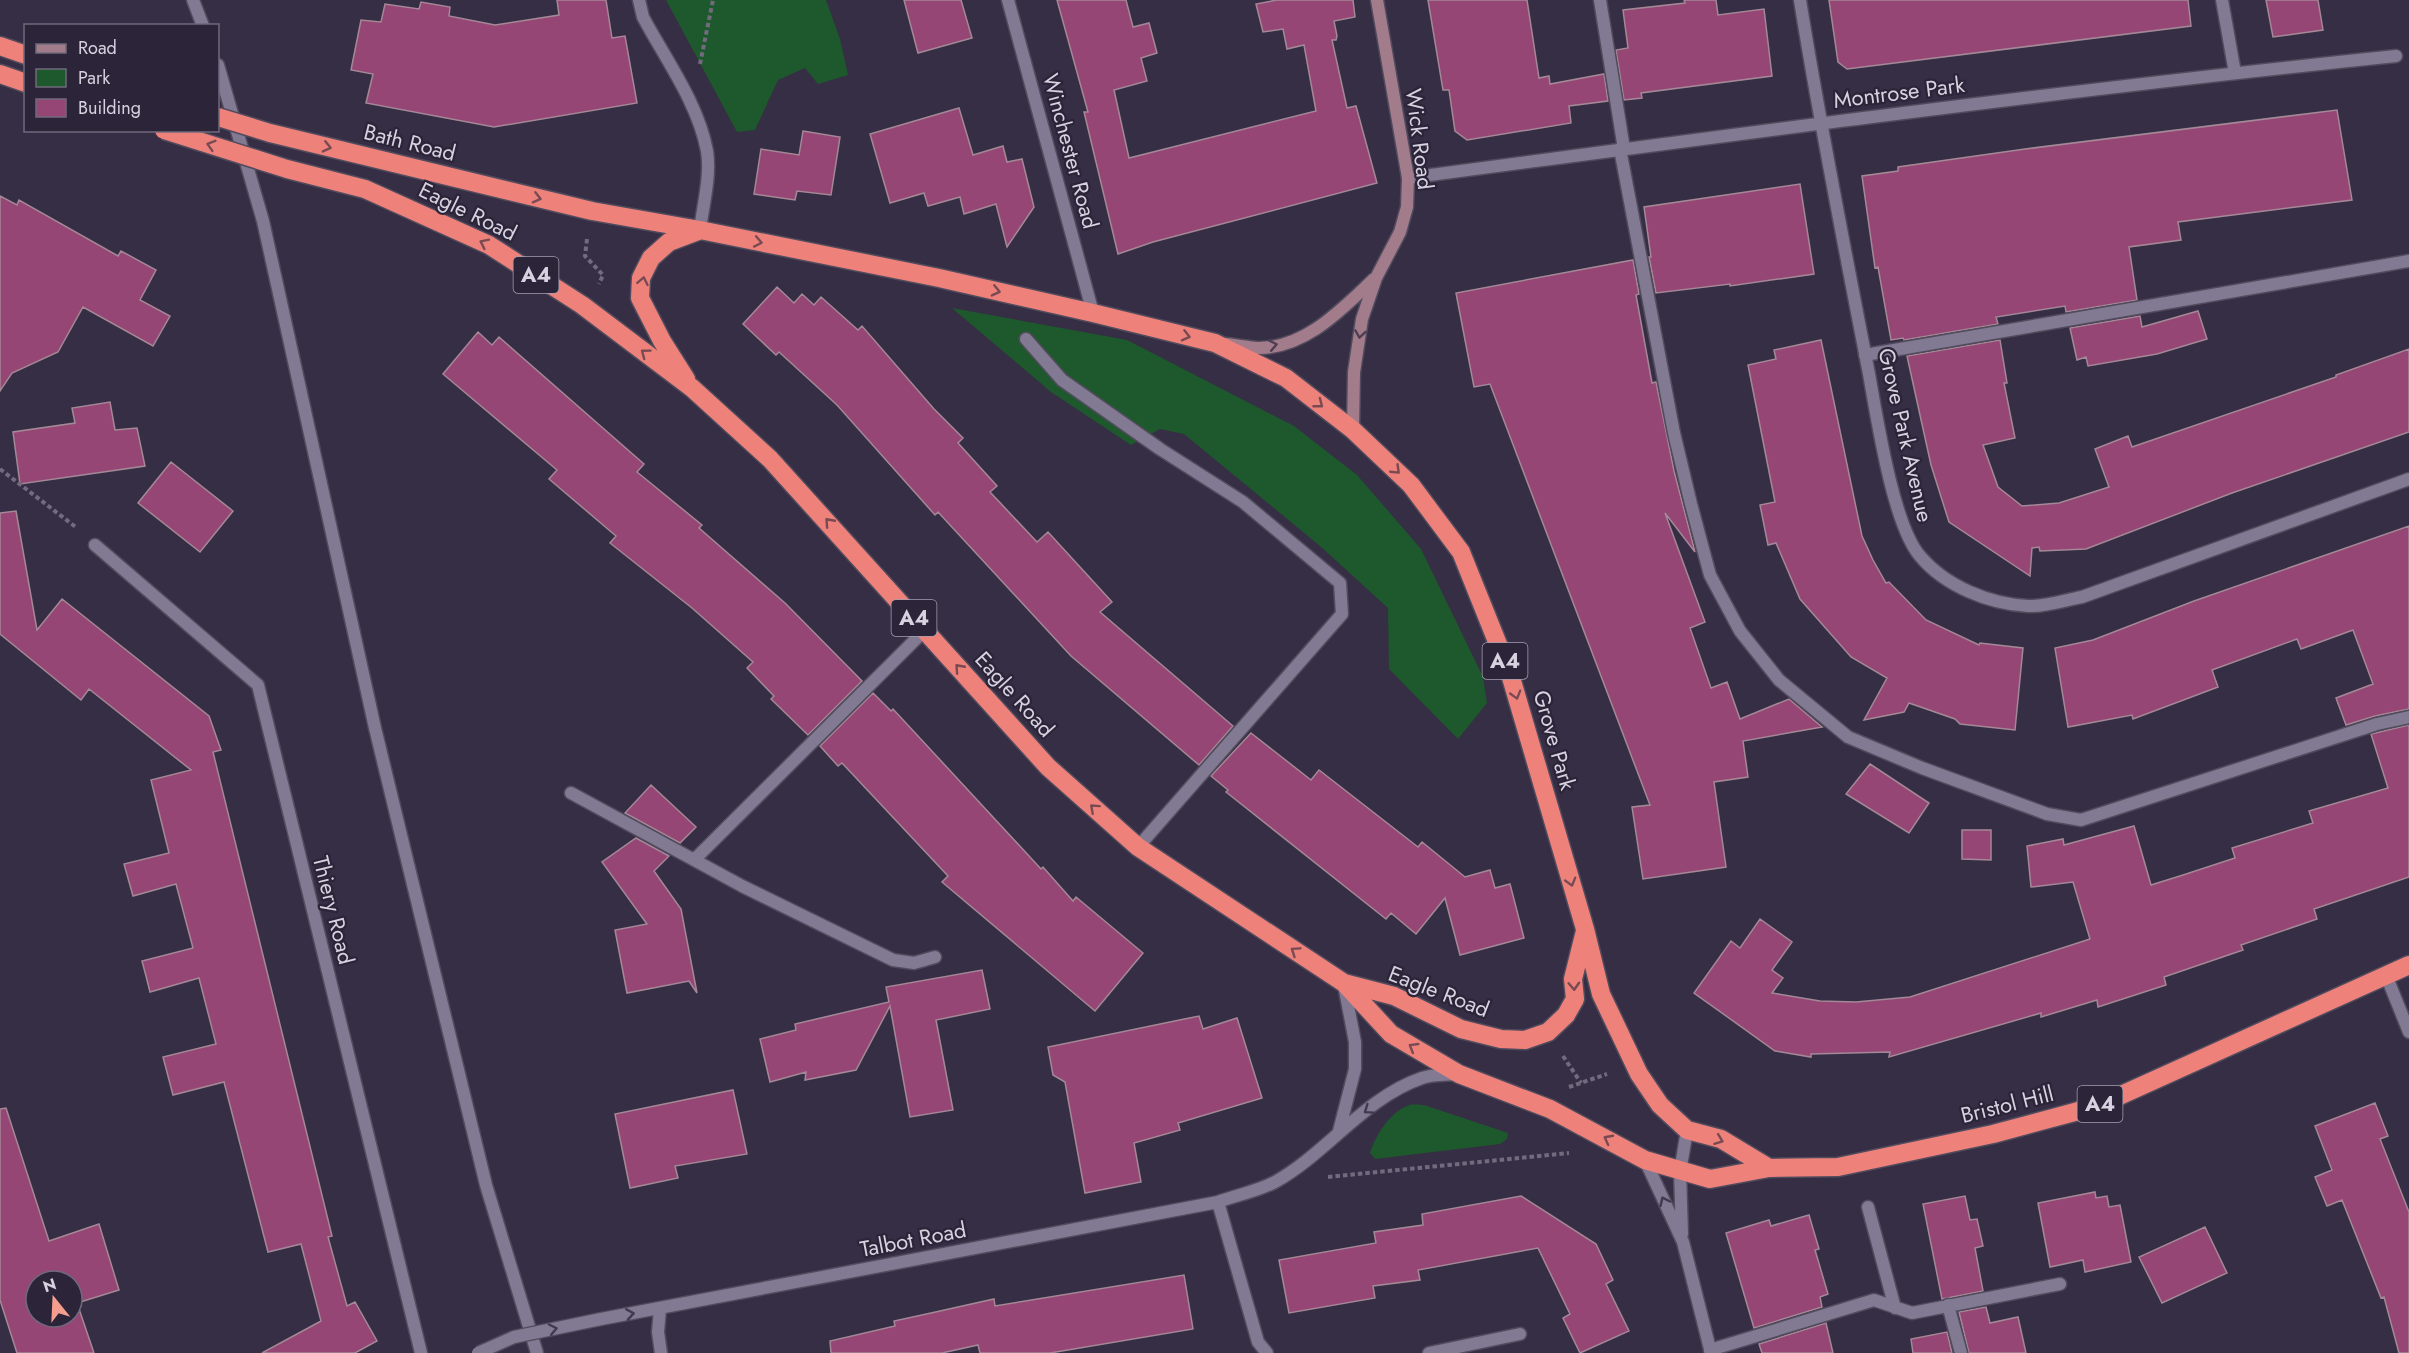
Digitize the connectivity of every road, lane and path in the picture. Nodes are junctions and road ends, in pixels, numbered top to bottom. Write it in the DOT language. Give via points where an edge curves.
graph roads {
  1 [pos="193,0"];
  2 [pos="639,0"];
  3 [pos="713,0"];
  4 [pos="1008,0"];
  5 [pos="1377,0"];
  6 [pos="1600,0"];
  7 [pos="1800,0"];
  8 [pos="2222,0"];
  9 [pos="202,24"];
  10 [pos="0,46"];
  11 [pos="24,54"];
  12 [pos="2396,56"];
  13 [pos="219,68"];
  14 [pos="2235,73"];
  15 [pos="0,74"];
  16 [pos="24,81"];
  17 [pos="692,106"];
  18 [pos="219,117"];
  19 [pos="1820,123"];
  20 [pos="170,132"];
  21 [pos="1622,149"];
  22 [pos="1408,178"];
  23 [pos="592,211"];
  24 [pos="700,230"];
  25 [pos="2409,261"];
  26 [pos="1376,278"];
  27 [pos="582,305"];
  28 [pos="1093,313"];
  29 [pos="1026,339"];
  30 [pos="1215,343"];
  31 [pos="1865,355"];
  32 [pos="692,388"];
  33 [pos="1353,430"];
  34 [pos="0,469"];
  35 [pos="2409,478"];
  36 [pos="95,545"];
  37 [pos="925,630"];
  38 [pos="2409,717"];
  39 [pos="572,793"];
  40 [pos="1138,847"];
  41 [pos="694,860"];
  42 [pos="1585,929"];
  43 [pos="935,957"];
  44 [pos="2409,964"];
  45 [pos="2386,975"];
  46 [pos="1344,983"];
  47 [pos="2409,1032"];
  48 [pos="1459,1074"];
  49 [pos="1687,1130"];
  50 [pos="1339,1131"];
  51 [pos="1576,1152"];
  52 [pos="1644,1160"];
  53 [pos="1769,1168"];
  54 [pos="1680,1172"];
  55 [pos="1320,1178"];
  56 [pos="1218,1202"];
  57 [pos="1868,1207"];
  58 [pos="1683,1242"];
  59 [pos="2060,1284"];
  60 [pos="1948,1305"];
  61 [pos="1894,1308"];
  62 [pos="660,1309"];
  63 [pos="1521,1334"];
  64 [pos="1711,1352"];
  65 [pos="421,1353"];
  66 [pos="478,1353"];
  67 [pos="537,1353"];
  68 [pos="661,1353"];
  69 [pos="1267,1353"];
  70 [pos="1429,1353"];
  71 [pos="1961,1353"];
  1 -- 9 [label="street"];
  2 -- 17 [label="street" via="643,17"];
  3 -- 17 [label="path"];
  4 -- 28 [label="street, Winchester Road"];
  5 -- 22 [label="street, Wick Road"];
  6 -- 21 [label="street"];
  7 -- 19 [label="street, Grove Park Avenue"];
  8 -- 14 [label="street"];
  10 -- 11 [label="highway"];
  12 -- 14 [label="street, Montrose Park"];
  13 -- 67 [label="street" via="264,221 375,729 486,1185"];
  14 -- 19 [label="street, Montrose Park"];
  15 -- 16 [label="highway"];
  17 -- 24 [label="street" via="707,153"];
  18 -- 23 [label="highway, Bath Road / A4, one-way, bridge"];
  19 -- 21 [label="street, Montrose Park"];
  19 -- 31 [label="street, Grove Park Avenue"];
  27 -- 20 [label="highway, Eagle Road / A4, one-way, bridge" via="489,245 365,189"];
  21 -- 22 [label="street, Montrose Park"];
  21 -- 38 [label="street" via="1674,433 1710,575 1740,631 1779,680 1848,737 2047,814 2081,820"];
  22 -- 26 [label="street, Wick Road" via="1407,207 1400,232"];
  23 -- 24 [label="highway, A4"];
  23 -- 27 [label="path" via="585,256 603,275"];
  24 -- 28 [label="highway, A4, one-way"];
  32 -- 24 [label="highway, Eagle Road / A4, one-way" via="640,298 641,278 651,258 669,242"];
  25 -- 31 [label="street"];
  30 -- 26 [label="street, Wick Road, one-way" via="1259,348 1292,341 1323,326"];
  26 -- 33 [label="street, Wick Road, one-way" via="1362,319 1355,367"];
  32 -- 27 [label="highway, Eagle Road / A4, one-way"];
  28 -- 30 [label="highway, A4, one-way"];
  29 -- 40 [label="street" via="1062,380 1244,502 1340,584 1342,614"];
  30 -- 33 [label="highway, A4, one-way" via="1286,378"];
  31 -- 35 [label="street, Grove Park Avenue" via="1903,526 1919,556 1944,579 1983,598 2029,606 2082,597"];
  37 -- 32 [label="highway, Eagle Road / A4, one-way" via="777,466"];
  33 -- 42 [label="highway, Grove Park / A4, one-way" via="1411,485 1461,552 1510,674"];
  34 -- 36 [label="path"];
  36 -- 65 [label="street, Thiery Road" via="258,685"];
  40 -- 37 [label="highway, Eagle Road / A4, one-way" via="1048,767"];
  37 -- 41 [label="street"];
  39 -- 41 [label="street"];
  46 -- 40 [label="highway, Eagle Road / A4, one-way"];
  41 -- 43 [label="street" via="893,960 914,963"];
  42 -- 46 [label="highway, Eagle Road / A4, one-way" via="1573,979 1575,999 1566,1016 1548,1032 1525,1040 1501,1039 1461,1029 1394,996"];
  42 -- 49 [label="highway, A4" via="1601,994 1632,1062 1660,1105"];
  44 -- 45 [label="highway, Bristol Hill / A4"];
  45 -- 47 [label="street"];
  45 -- 53 [label="highway, Bristol Hill / A4" via="2097,1106 1993,1134 1838,1167"];
  48 -- 46 [label="highway, Eagle Road / A4, one-way" via="1391,1034"];
  46 -- 50 [label="street" via="1355,1042 1355,1069"];
  48 -- 50 [label="street, Talbot Road, one-way" via="1423,1077 1395,1091"];
  52 -- 48 [label="highway, Eagle Road / A4, one-way" via="1550,1109"];
  49 -- 53 [label="highway, A4, one-way" via="1721,1139"];
  49 -- 54 [label="street"];
  50 -- 56 [label="street, Talbot Road" via="1311,1157 1274,1182"];
  51 -- 55 [label="path"];
  52 -- 54 [label="highway, Eagle Road / A4"];
  58 -- 52 [label="street, one-way"];
  53 -- 54 [label="highway, Bristol Hill / A4" via="1710,1179"];
  54 -- 58 [label="street"];
  56 -- 62 [label="street, Talbot Road"];
  56 -- 69 [label="street" via="1258,1342"];
  57 -- 61 [label="street"];
  58 -- 64 [label="street"];
  59 -- 60 [label="street"];
  60 -- 61 [label="street" via="1912,1313"];
  60 -- 71 [label="street"];
  61 -- 64 [label="street" via="1874,1300"];
  66 -- 62 [label="street, Talbot Road, one-way, bridge" via="514,1337"];
  62 -- 68 [label="street"];
  63 -- 70 [label="street"];
}
